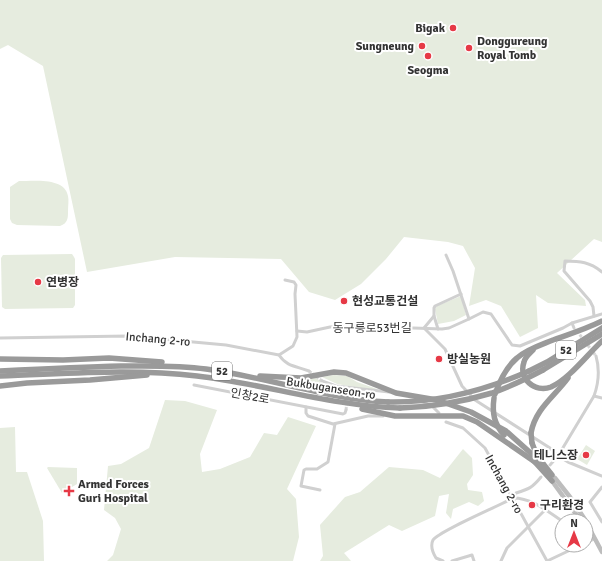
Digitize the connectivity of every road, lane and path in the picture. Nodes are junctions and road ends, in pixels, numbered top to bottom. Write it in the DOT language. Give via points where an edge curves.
graph roads {
  1 [pos="446,255"];
  2 [pos="602,272"];
  3 [pos="286,280"];
  4 [pos="461,294"];
  5 [pos="602,314"];
  6 [pos="434,316"];
  7 [pos="594,316"];
  8 [pos="468,319"];
  9 [pos="602,321"];
  10 [pos="572,323"];
  11 [pos="424,328"];
  12 [pos="574,328"];
  13 [pos="602,328"];
  14 [pos="437,329"];
  15 [pos="297,331"];
  16 [pos="602,334"];
  17 [pos="433,337"];
  18 [pos="0,338"];
  19 [pos="602,341"];
  20 [pos="534,348"];
  21 [pos="280,355"];
  22 [pos="596,356"];
  23 [pos="0,359"];
  24 [pos="186,367"];
  25 [pos="0,368"];
  26 [pos="34,370"];
  27 [pos="0,371"];
  28 [pos="309,371"];
  29 [pos="571,373"];
  30 [pos="177,374"];
  31 [pos="0,376"];
  32 [pos="246,376"];
  33 [pos="322,381"];
  34 [pos="194,385"];
  35 [pos="0,386"];
  36 [pos="349,388"];
  37 [pos="348,393"];
  38 [pos="396,393"];
  39 [pos="305,396"];
  40 [pos="594,396"];
  41 [pos="602,398"];
  42 [pos="306,407"];
  43 [pos="346,410"];
  44 [pos="439,413"];
  45 [pos="394,416"];
  46 [pos="446,422"];
  47 [pos="335,424"];
  48 [pos="558,456"];
  49 [pos="535,462"];
  50 [pos="543,464"];
  51 [pos="550,465"];
  52 [pos="602,476"];
  53 [pos="541,477"];
  54 [pos="554,480"];
  55 [pos="602,487"];
  56 [pos="320,490"];
  57 [pos="513,498"];
  58 [pos="545,510"];
  59 [pos="577,513"];
  60 [pos="581,513"];
  61 [pos="554,516"];
  62 [pos="602,522"];
  63 [pos="528,528"];
  64 [pos="594,539"];
  65 [pos="602,552"];
  66 [pos="564,553"];
  67 [pos="443,561"];
  68 [pos="452,561"];
  69 [pos="474,561"];
  70 [pos="501,561"];
  71 [pos="547,561"];
  1 -- 4 [label="street"];
  2 -- 7 [label="street" via="587,262 565,261 564,272 590,301"];
  3 -- 15 [label="street" via="296,284 294,294"];
  4 -- 6 [label="street, 동구릉로53번길" via="435,306"];
  4 -- 8 [label="street"];
  5 -- 7 [label="street, 동구릉로53번길"];
  6 -- 11 [label="street, 동구릉로53번길"];
  6 -- 14 [label="street"];
  7 -- 10 [label="street, 동구릉로53번길"];
  8 -- 10 [label="street, 동구릉로53번길" via="483,312 491,314 512,345 520,346"];
  8 -- 14 [label="street, 동구릉로53번길" via="449,328"];
  9 -- 20 [label="highway"];
  10 -- 12 [label="street"];
  11 -- 14 [label="street, 동구릉로53번길"];
  11 -- 15 [label="street, 동구릉로53번길" via="339,326 306,332"];
  11 -- 17 [label="street"];
  13 -- 32 [label="highway, Bukbuganseon-ro / 52, bridge" via="529,371 480,390 448,397 407,402 359,400"];
  14 -- 17 [label="street" via="432,331"];
  15 -- 21 [label="street" via="296,342"];
  16 -- 39 [label="highway, Bukbuganseon-ro / 52, bridge" via="543,370 512,385 472,398 400,408 357,405"];
  17 -- 48 [label="street" via="445,349 469,396 550,448"];
  18 -- 21 [label="street, Inchang 2-ro" via="128,336 226,345"];
  19 -- 29 [label="highway"];
  20 -- 29 [label="highway" via="523,367 524,377 530,384 537,388 549,387"];
  20 -- 49 [label="highway, bridge" via="518,357 509,366 494,398 492,409 494,419 504,435"];
  21 -- 28 [label="street, Inchang 2-ro" via="288,365"];
  22 -- 40 [label="street" via="599,372"];
  23 -- 24 [label="highway" via="109,358 162,362"];
  24 -- 26 [label="highway, Bukbuganseon-ro / 52" via="127,366"];
  24 -- 32 [label="highway, Bukbuganseon-ro / 52"];
  25 -- 26 [label="highway"];
  26 -- 27 [label="highway, 52"];
  29 -- 50 [label="highway, bridge" via="535,419 531,433 532,443"];
  30 -- 31 [label="highway, Bukbuganseon-ro / 52" via="117,371"];
  30 -- 35 [label="highway"];
  30 -- 39 [label="highway, Bukbuganseon-ro / 52" via="220,379"];
  32 -- 38 [label="highway" via="301,378 334,372 346,373"];
  33 -- 36 [label="street"];
  34 -- 42 [label="street, 인창2로"];
  36 -- 37 [label="street"];
  36 -- 38 [label="street"];
  38 -- 44 [label="street" via="426,403"];
  38 -- 50 [label="highway" via="437,400 486,419 506,431"];
  39 -- 45 [label="highway"];
  40 -- 41 [label="street"];
  40 -- 48 [label="street"];
  42 -- 43 [label="street, 인창2로" via="343,414"];
  42 -- 47 [label="street" via="308,416"];
  45 -- 47 [label="street" via="368,416"];
  45 -- 49 [label="highway" via="463,416 477,422"];
  46 -- 57 [label="street, Inchang 2-ro" via="463,428 482,445"];
  47 -- 56 [label="street" via="328,462 317,469 304,470 301,486"];
  48 -- 51 [label="street"];
  48 -- 52 [label="street"];
  49 -- 54 [label="highway"];
  50 -- 54 [label="highway"];
  53 -- 57 [label="street" via="534,486 516,493"];
  54 -- 59 [label="street"];
  54 -- 60 [label="street"];
  55 -- 62 [label="street" via="590,502"];
  57 -- 58 [label="street" via="527,500"];
  57 -- 63 [label="street, Inchang 2-ro"];
  57 -- 67 [label="street" via="435,538 432,546 436,558"];
  58 -- 61 [label="street"];
  58 -- 63 [label="street"];
  63 -- 70 [label="street" via="507,548"];
  63 -- 71 [label="street, Inchang 2-ro"];
  64 -- 65 [label="street"];
  66 -- 71 [label="street"];
  68 -- 69 [label="street" via="472,555"];
}
